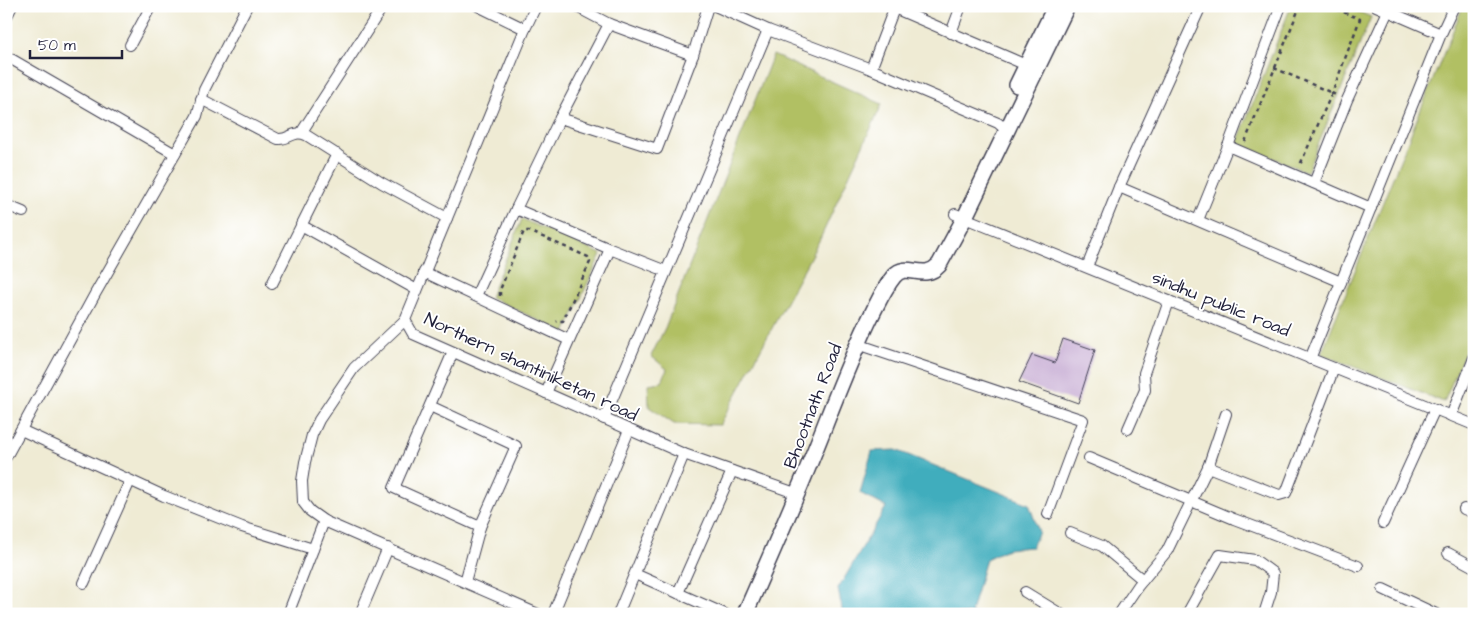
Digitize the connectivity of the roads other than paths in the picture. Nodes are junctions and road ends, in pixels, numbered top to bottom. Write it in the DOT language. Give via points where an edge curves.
graph roads {
  1 [pos="12,6"];
  2 [pos="151,6"];
  3 [pos="247,6"];
  4 [pos="383,6"];
  5 [pos="478,6"];
  6 [pos="536,6"];
  7 [pos="575,6"];
  8 [pos="708,6"];
  9 [pos="715,6"];
  10 [pos="961,6"];
  11 [pos="1056,6"];
  12 [pos="1067,6"];
  13 [pos="1201,6"];
  14 [pos="1281,6"];
  15 [pos="1376,6"];
  16 [pos="1454,6"];
  17 [pos="894,7"];
  18 [pos="1388,11"];
  19 [pos="6,18"];
  20 [pos="609,24"];
  21 [pos="525,30"];
  22 [pos="768,30"];
  23 [pos="951,32"];
  24 [pos="1441,34"];
  25 [pos="130,45"];
  26 [pos="692,54"];
  27 [pos="6,56"];
  28 [pos="1026,65"];
  29 [pos="871,69"];
  30 [pos="202,99"];
  31 [pos="560,118"];
  32 [pos="1002,126"];
  33 [pos="301,133"];
  34 [pos="1228,146"];
  35 [pos="175,154"];
  36 [pos="337,154"];
  37 [pos="1314,183"];
  38 [pos="1119,187"];
  39 [pos="6,206"];
  40 [pos="1371,208"];
  41 [pos="516,209"];
  42 [pos="23,212"];
  43 [pos="960,216"];
  44 [pos="447,218"];
  45 [pos="1198,220"];
  46 [pos="301,225"];
  47 [pos="610,249"];
  48 [pos="1087,267"];
  49 [pos="666,271"];
  50 [pos="424,272"];
  51 [pos="1341,282"];
  52 [pos="272,284"];
  53 [pos="417,290"];
  54 [pos="476,296"];
  55 [pos="1169,301"];
  56 [pos="405,320"];
  57 [pos="569,340"];
  58 [pos="857,344"];
  59 [pos="453,352"];
  60 [pos="1310,358"];
  61 [pos="1474,358"];
  62 [pos="1334,368"];
  63 [pos="546,393"];
  64 [pos="430,406"];
  65 [pos="1435,409"];
  66 [pos="1226,414"];
  67 [pos="1451,416"];
  68 [pos="604,419"];
  69 [pos="1474,425"];
  70 [pos="1128,429"];
  71 [pos="21,430"];
  72 [pos="629,430"];
  73 [pos="684,454"];
  74 [pos="6,456"];
  75 [pos="1089,458"];
  76 [pos="1208,467"];
  77 [pos="732,471"];
  78 [pos="130,481"];
  79 [pos="798,494"];
  80 [pos="1191,501"];
  81 [pos="1048,514"];
  82 [pos="324,521"];
  83 [pos="1383,523"];
  84 [pos="480,527"];
  85 [pos="1070,533"];
  86 [pos="388,548"];
  87 [pos="313,549"];
  88 [pos="1448,553"];
  89 [pos="1358,566"];
  90 [pos="1474,567"];
  91 [pos="635,574"];
  92 [pos="1143,580"];
  93 [pos="465,582"];
  94 [pos="84,583"];
  95 [pos="1383,588"];
  96 [pos="1025,592"];
  97 [pos="678,593"];
  98 [pos="536,613"];
  99 [pos="288,614"];
  100 [pos="360,614"];
  101 [pos="553,614"];
  102 [pos="618,614"];
  103 [pos="725,614"];
  104 [pos="745,614"];
  105 [pos="1061,614"];
  106 [pos="1119,614"];
  107 [pos="1187,614"];
  108 [pos="1264,614"];
  109 [pos="1436,614"];
  1 -- 19 [label="street"];
  2 -- 25 [label="street"];
  3 -- 30 [label="street"];
  4 -- 33 [label="street"];
  5 -- 21 [label="street"];
  6 -- 21 [label="street, Northern shantiniketan road"];
  7 -- 20 [label="street"];
  8 -- 26 [label="street"];
  9 -- 22 [label="street"];
  10 -- 23 [label="street"];
  11 -- 28 [label="street, Bhootnath Road"];
  12 -- 32 [label="street, Bhootnath Road"];
  13 -- 38 [label="street"];
  14 -- 34 [label="street"];
  15 -- 18 [label="street"];
  16 -- 24 [label="street"];
  17 -- 23 [label="street"];
  17 -- 29 [label="street"];
  18 -- 24 [label="street"];
  18 -- 37 [label="street"];
  20 -- 26 [label="street"];
  20 -- 31 [label="street"];
  21 -- 44 [label="street, Northern shantiniketan road"];
  22 -- 29 [label="street"];
  22 -- 49 [label="street"];
  23 -- 28 [label="street"];
  24 -- 40 [label="street"];
  26 -- 31 [label="street" via="657,149"];
  27 -- 35 [label="street"];
  28 -- 32 [label="street, Bhootnath Road"];
  29 -- 32 [label="street"];
  30 -- 33 [label="street" via="278,139"];
  30 -- 35 [label="street" via="197,116"];
  31 -- 41 [label="street"];
  32 -- 43 [label="street, Bhootnath Road"];
  33 -- 36 [label="street"];
  34 -- 37 [label="street"];
  34 -- 45 [label="street"];
  35 -- 71 [label="street"];
  36 -- 44 [label="street"];
  36 -- 46 [label="street"];
  37 -- 40 [label="street"];
  38 -- 45 [label="street"];
  38 -- 48 [label="street"];
  39 -- 42 [label="street"];
  40 -- 51 [label="street"];
  41 -- 47 [label="street"];
  41 -- 54 [label="street"];
  43 -- 48 [label="street, sindhu public road"];
  43 -- 58 [label="street, Bhootnath Road" via="938,266 933,272 903,270 896,274 887,285"];
  44 -- 50 [label="street, Northern shantiniketan road"];
  45 -- 51 [label="street"];
  46 -- 52 [label="street"];
  46 -- 53 [label="street"];
  47 -- 49 [label="street"];
  47 -- 57 [label="street"];
  48 -- 55 [label="street, sindhu public road"];
  49 -- 68 [label="street"];
  50 -- 53 [label="street, Northern shantiniketan road"];
  50 -- 54 [label="street"];
  51 -- 60 [label="street"];
  53 -- 56 [label="street, Northern shantiniketan road"];
  54 -- 57 [label="street"];
  55 -- 60 [label="street, sindhu public road"];
  55 -- 70 [label="street" via="1144,373 1145,390"];
  56 -- 59 [label="street, Northern shantiniketan road" via="413,334"];
  56 -- 82 [label="street" via="354,368 312,435 302,481 303,502"];
  57 -- 63 [label="street"];
  58 -- 79 [label="street, Bhootnath Road"];
  58 -- 81 [label="street" via="1083,420"];
  59 -- 63 [label="street, Northern shantiniketan road"];
  59 -- 64 [label="street"];
  60 -- 62 [label="street, sindhu public road"];
  61 -- 67 [label="street"];
  62 -- 65 [label="street, sindhu public road"];
  62 -- 76 [label="street" via="1286,493 1279,495"];
  63 -- 68 [label="street, Northern shantiniketan road"];
  64 -- 84 [label="street" via="516,446"];
  64 -- 84 [label="street" via="394,488"];
  65 -- 67 [label="street, sindhu public road"];
  65 -- 83 [label="street"];
  66 -- 76 [label="street"];
  67 -- 69 [label="street, sindhu public road"];
  68 -- 72 [label="street, Northern shantiniketan road"];
  71 -- 74 [label="street"];
  71 -- 78 [label="street"];
  72 -- 73 [label="street, Northern shantiniketan road"];
  72 -- 101 [label="street"];
  73 -- 77 [label="street, Northern shantiniketan road"];
  73 -- 91 [label="street"];
  75 -- 80 [label="street"];
  76 -- 80 [label="street"];
  77 -- 79 [label="street, Northern shantiniketan road"];
  77 -- 97 [label="street"];
  78 -- 87 [label="street" via="242,527"];
  78 -- 94 [label="street"];
  79 -- 104 [label="street, Bhootnath Road"];
  80 -- 89 [label="street"];
  80 -- 92 [label="street" via="1167,551"];
  82 -- 86 [label="street"];
  82 -- 87 [label="street"];
  84 -- 93 [label="street"];
  85 -- 92 [label="street" via="1102,546"];
  86 -- 93 [label="street"];
  86 -- 100 [label="street"];
  87 -- 99 [label="street"];
  88 -- 90 [label="street"];
  91 -- 97 [label="street"];
  91 -- 102 [label="street"];
  92 -- 106 [label="street"];
  93 -- 98 [label="street"];
  95 -- 109 [label="street"];
  96 -- 105 [label="street"];
  97 -- 103 [label="street"];
  107 -- 108 [label="street" via="1220,556 1255,560 1273,573"];
}
